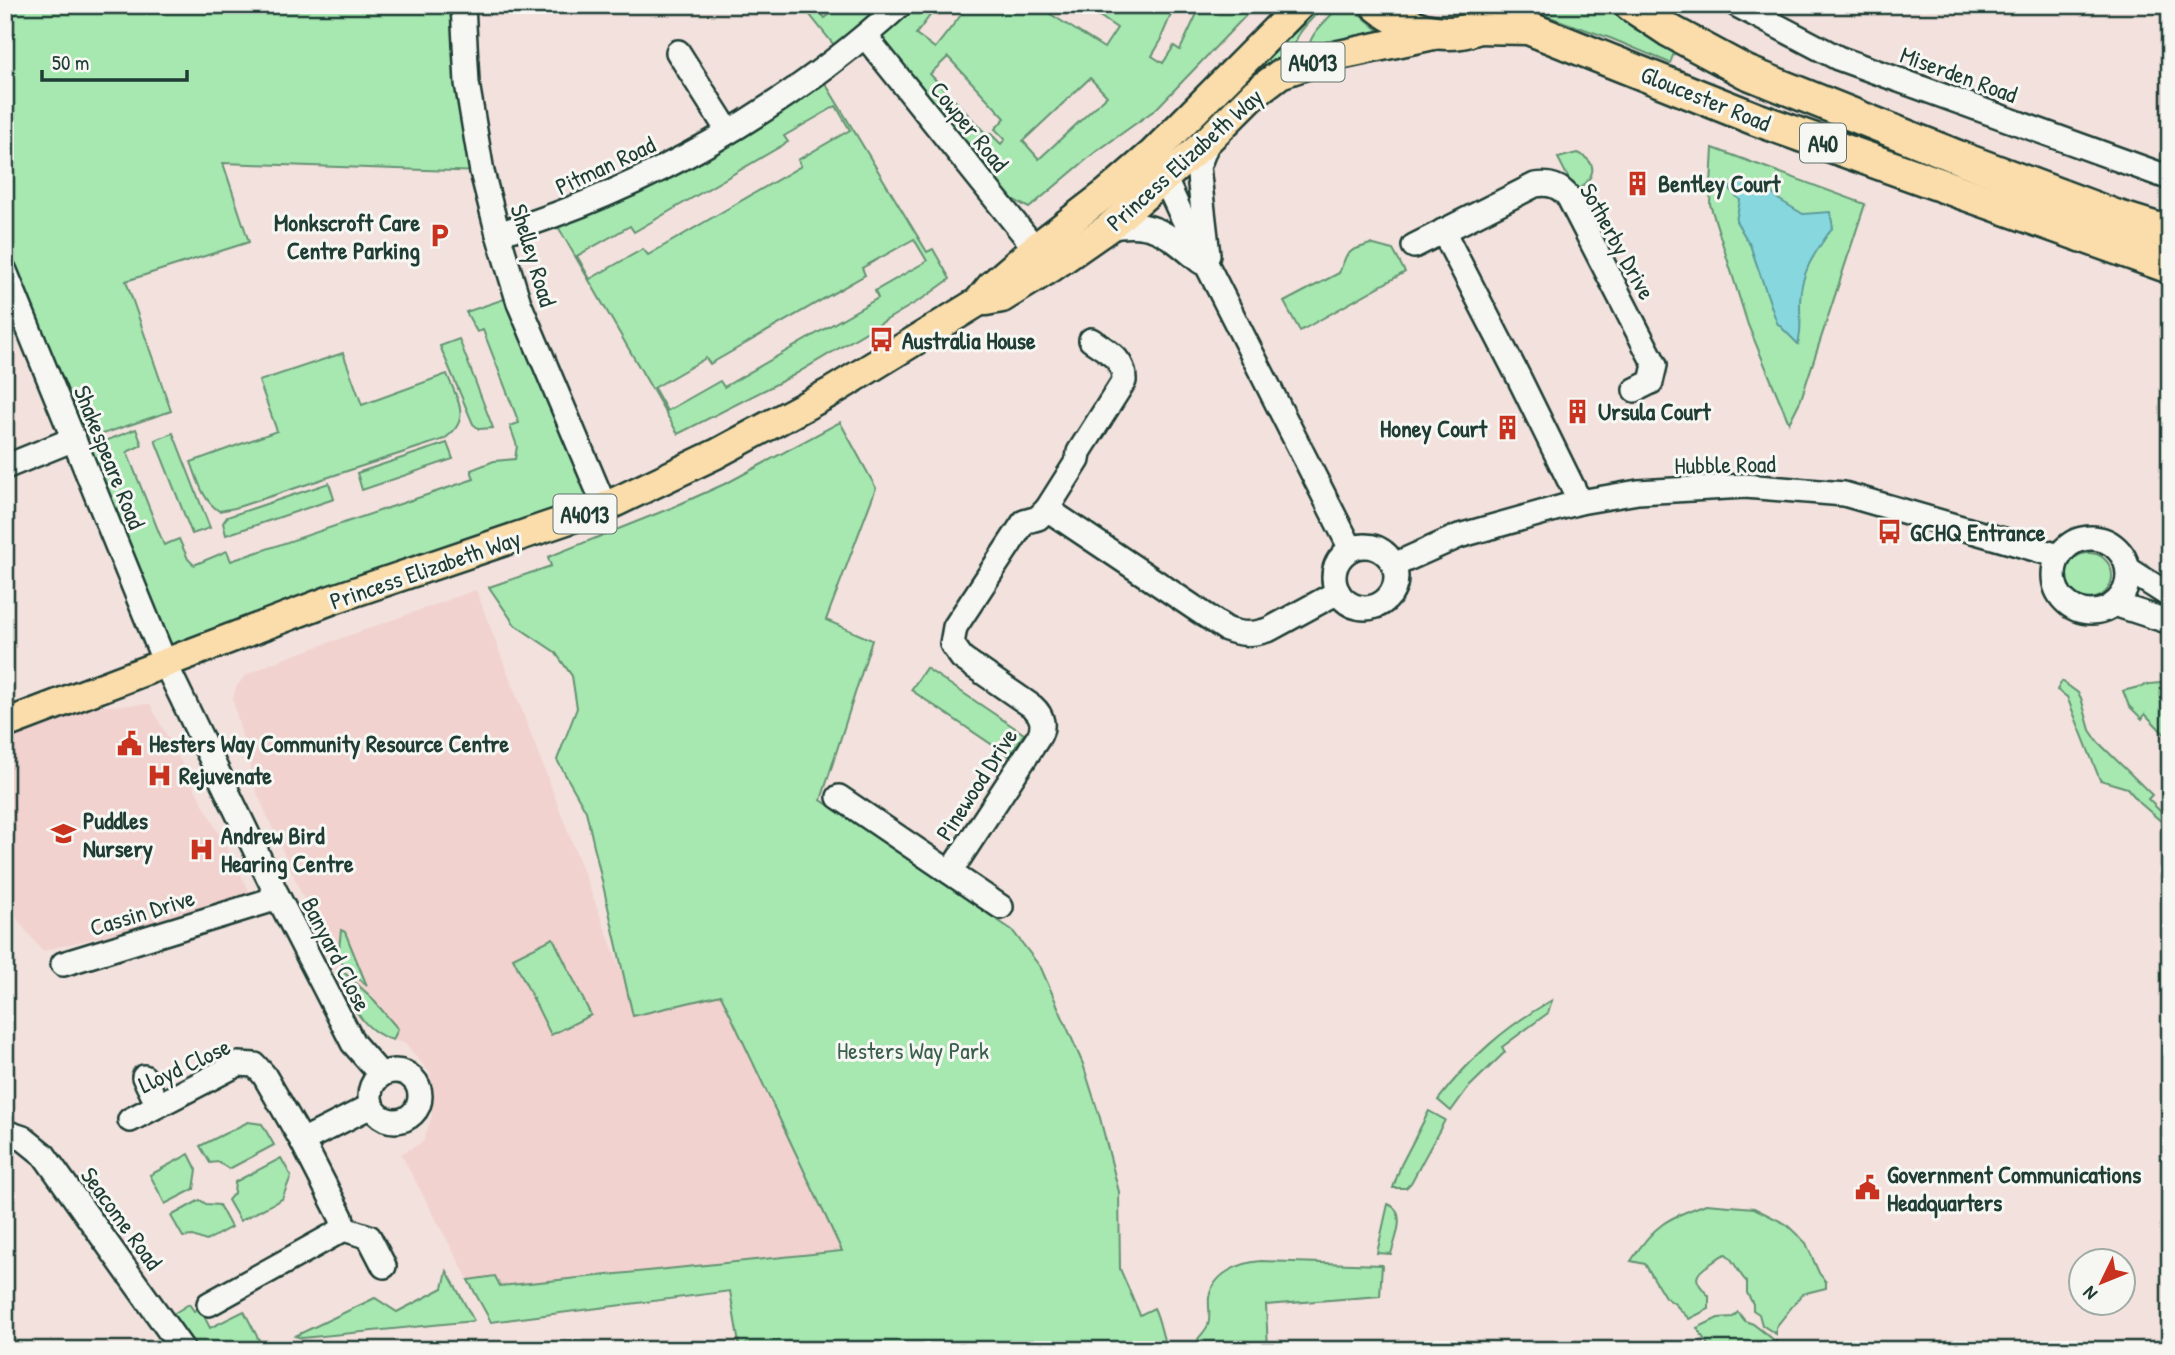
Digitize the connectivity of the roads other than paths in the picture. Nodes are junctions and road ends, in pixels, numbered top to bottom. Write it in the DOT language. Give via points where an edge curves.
graph roads {
  1 [pos="463,5"];
  2 [pos="900,5"];
  3 [pos="1300,5"];
  4 [pos="1377,5"];
  5 [pos="1500,5"];
  6 [pos="1631,5"];
  7 [pos="1737,5"];
  8 [pos="1477,27"];
  9 [pos="1443,33"];
  10 [pos="865,36"];
  11 [pos="678,52"];
  12 [pos="729,131"];
  13 [pos="1153,153"];
  14 [pos="1182,170"];
  15 [pos="2170,178"];
  16 [pos="1108,228"];
  17 [pos="1443,230"];
  18 [pos="2170,233"];
  19 [pos="498,234"];
  20 [pos="1414,246"];
  21 [pos="1035,248"];
  22 [pos="2170,267"];
  23 [pos="1209,268"];
  24 [pos="5,271"];
  25 [pos="978,302"];
  26 [pos="1091,340"];
  27 [pos="1635,390"];
  28 [pos="74,439"];
  29 [pos="5,467"];
  30 [pos="1580,502"];
  31 [pos="605,507"];
  32 [pos="1046,509"];
  33 [pos="1351,550"];
  34 [pos="2059,556"];
  35 [pos="1394,565"];
  36 [pos="2128,569"];
  37 [pos="1338,592"];
  38 [pos="2170,596"];
  39 [pos="2114,604"];
  40 [pos="2170,622"];
  41 [pos="165,663"];
  42 [pos="5,724"];
  43 [pos="839,797"];
  44 [pos="950,872"];
  45 [pos="277,895"];
  46 [pos="1001,907"];
  47 [pos="62,964"];
  48 [pos="381,1074"];
  49 [pos="144,1077"];
  50 [pos="158,1105"];
  51 [pos="371,1106"];
  52 [pos="130,1120"];
  53 [pos="5,1132"];
  54 [pos="302,1141"];
  55 [pos="344,1229"];
  56 [pos="384,1266"];
  57 [pos="209,1304"];
  58 [pos="183,1350"];
  1 -- 19 [label="street, Shelley Road" via="467,83"];
  2 -- 10 [label="street, Pitman Road"];
  3 -- 13 [label="main road, Princess Elizabeth Way / A4013"];
  4 -- 9 [label="highway" via="1418,29"];
  5 -- 8 [label="highway"];
  6 -- 18 [label="highway, Gloucester Road / A40" via="1746,72 1963,159"];
  7 -- 15 [label="street, Miserden Road" via="1838,58"];
  8 -- 9 [label="highway, Gloucester Road"];
  8 -- 22 [label="highway, Gloucester Road / A40" via="1528,28 1756,119"];
  9 -- 14 [label="main road, Princess Elizabeth Way / A4013" via="1330,57 1280,74 1255,93"];
  10 -- 12 [label="street, Pitman Road" via="819,74"];
  10 -- 21 [label="street, Cowper Road"];
  11 -- 12 [label="street"];
  12 -- 19 [label="street, Pitman Road" via="611,194"];
  13 -- 14 [label="street"];
  13 -- 21 [label="main road, Princess Elizabeth Way / A4013"];
  14 -- 16 [label="main road, Princess Elizabeth Way / A4013"];
  14 -- 23 [label="street"];
  14 -- 23 [label="street"];
  16 -- 23 [label="street" via="1128,224 1165,232"];
  16 -- 25 [label="main road, Princess Elizabeth Way / A4013" via="1002,298"];
  17 -- 20 [label="street, Sotherby Drive"];
  17 -- 27 [label="street, Sotherby Drive" via="1535,185 1553,185 1565,192 1655,365 1651,382"];
  17 -- 30 [label="street"];
  19 -- 31 [label="street, Shelley Road" via="519,303"];
  21 -- 25 [label="main road, Princess Elizabeth Way / A4013"];
  23 -- 33 [label="street"];
  24 -- 28 [label="street, Shakespeare Road"];
  25 -- 31 [label="main road, Princess Elizabeth Way / A4013" via="820,398"];
  26 -- 32 [label="street, Pinewood Drive" via="1118,360 1124,381"];
  28 -- 29 [label="street"];
  28 -- 41 [label="street, Shakespeare Road"];
  30 -- 34 [label="street, Hubble Road" via="1638,492 1745,486 1844,494"];
  30 -- 35 [label="street, Hubble Road" via="1460,536"];
  31 -- 41 [label="main road, Princess Elizabeth Way / A4013" via="331,600"];
  32 -- 37 [label="street" via="1237,633 1269,629"];
  32 -- 44 [label="street, Pinewood Drive" via="1038,518 1024,522 953,633 957,654 1033,707 1041,716 1042,728"];
  33 -- 35 [label="street" via="1371,546"];
  33 -- 37 [label="street" via="1337,563"];
  34 -- 36 [label="street" via="2073,543 2093,538 2119,551"];
  34 -- 39 [label="street" via="2054,575 2067,603 2094,612"];
  35 -- 37 [label="street" via="1395,583 1387,600 1379,605 1351,605"];
  36 -- 38 [label="street"];
  36 -- 39 [label="street" via="2126,588"];
  39 -- 40 [label="street"];
  41 -- 42 [label="main road, Princess Elizabeth Way / A4013"];
  41 -- 45 [label="street, Banyard Close"];
  43 -- 44 [label="street, Pinewood Drive"];
  44 -- 46 [label="street, Pinewood Drive"];
  45 -- 47 [label="street, Cassin Drive"];
  45 -- 48 [label="street, Banyard Close" via="353,1043"];
  48 -- 51 [label="street" via="371,1089"];
  48 -- 51 [label="street" via="397,1070 410,1075 419,1086 420,1103 414,1114 401,1120 382,1117"];
  49 -- 50 [label="street"];
  50 -- 52 [label="street, Lloyd Close"];
  50 -- 54 [label="street, Lloyd Close" via="238,1064 249,1063 260,1069"];
  51 -- 54 [label="street"];
  53 -- 58 [label="street, Seacome Road" via="23,1138 44,1155"];
  54 -- 55 [label="street, Lloyd Close"];
  55 -- 56 [label="street" via="369,1237"];
  55 -- 57 [label="street"];
}
